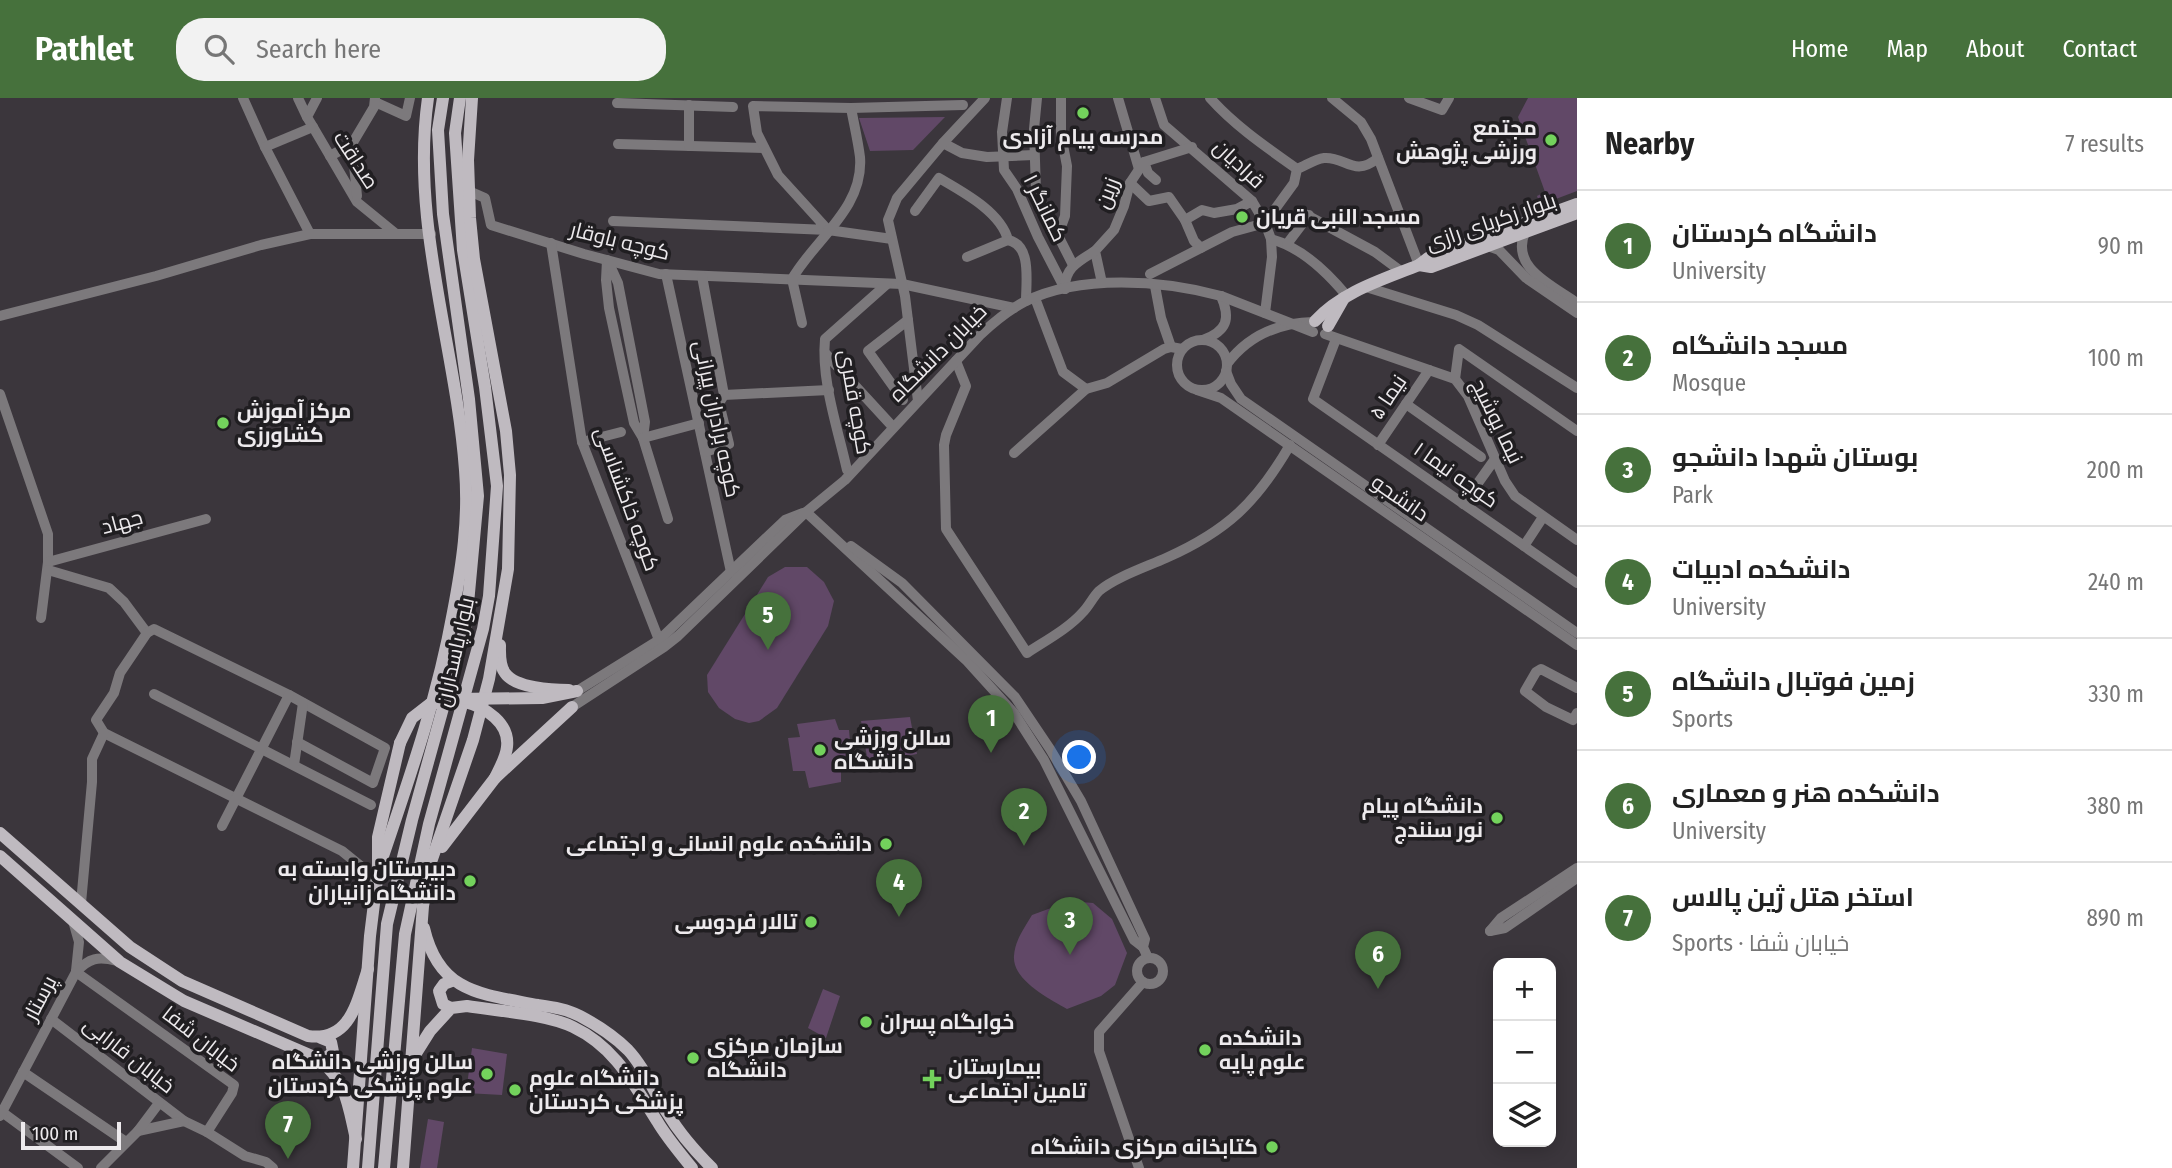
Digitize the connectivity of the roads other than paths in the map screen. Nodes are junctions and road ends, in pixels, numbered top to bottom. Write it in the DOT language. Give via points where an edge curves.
graph roads {
  1 [pos="243,98"];
  2 [pos="298,98"];
  3 [pos="317,98"];
  4 [pos="410,98"];
  5 [pos="428,98"];
  6 [pos="443,98"];
  7 [pos="460,98"];
  8 [pos="472,98"];
  9 [pos="985,98"];
  10 [pos="1007,98"];
  11 [pos="1037,98"];
  12 [pos="1061,98"];
  13 [pos="1118,98"];
  14 [pos="1155,98"];
  15 [pos="1210,98"];
  16 [pos="1332,98"];
  17 [pos="1409,98"];
  18 [pos="1449,98"];
  19 [pos="375,100"];
  20 [pos="617,103"];
  21 [pos="826,103"];
  22 [pos="689,105"];
  23 [pos="963,105"];
  24 [pos="733,107"];
  25 [pos="852,108"];
  26 [pos="307,117"];
  27 [pos="426,121"];
  28 [pos="313,127"];
  29 [pos="943,143"];
  30 [pos="352,144"];
  31 [pos="618,144"];
  32 [pos="689,146"];
  33 [pos="265,147"];
  34 [pos="1192,147"];
  35 [pos="764,148"];
  36 [pos="1034,155"];
  37 [pos="330,156"];
  38 [pos="1004,156"];
  39 [pos="1378,158"];
  40 [pos="439,163"];
  41 [pos="1141,166"];
  42 [pos="1297,169"];
  43 [pos="1156,180"];
  44 [pos="1129,183"];
  45 [pos="470,191"];
  46 [pos="1252,201"];
  47 [pos="357,202"];
  48 [pos="1577,204"];
  49 [pos="915,211"];
  50 [pos="1577,213"];
  51 [pos="1185,220"];
  52 [pos="613,221"];
  53 [pos="1265,223"];
  54 [pos="828,230"];
  55 [pos="1525,232"];
  56 [pos="396,233"];
  57 [pos="310,234"];
  58 [pos="430,234"];
  59 [pos="1058,235"];
  60 [pos="892,239"];
  61 [pos="1271,239"];
  62 [pos="1008,240"];
  63 [pos="551,243"];
  64 [pos="1287,244"];
  65 [pos="1488,246"];
  66 [pos="1201,248"];
  67 [pos="1095,251"];
  68 [pos="967,257"];
  69 [pos="607,260"];
  70 [pos="1073,265"];
  71 [pos="1419,265"];
  72 [pos="1402,272"];
  73 [pos="666,274"];
  74 [pos="1150,274"];
  75 [pos="1529,274"];
  76 [pos="702,276"];
  77 [pos="792,279"];
  78 [pos="1102,283"];
  79 [pos="887,284"];
  80 [pos="902,284"];
  81 [pos="1156,286"];
  82 [pos="1366,287"];
  83 [pos="1065,289"];
  84 [pos="1346,295"];
  85 [pos="1221,296"];
  86 [pos="1031,299"];
  87 [pos="1577,303"];
  88 [pos="1014,308"];
  89 [pos="1265,313"];
  90 [pos="1577,313"];
  91 [pos="0,316"];
  92 [pos="908,320"];
  93 [pos="802,323"];
  94 [pos="1291,323"];
  95 [pos="1314,325"];
  96 [pos="1326,330"];
  97 [pos="1336,339"];
  98 [pos="1203,340"];
  99 [pos="1171,347"];
  100 [pos="1182,349"];
  101 [pos="824,352"];
  102 [pos="956,360"];
  103 [pos="1226,368"];
  104 [pos="1429,370"];
  105 [pos="1454,379"];
  106 [pos="1577,388"];
  107 [pos="1086,389"];
  108 [pos="830,390"];
  109 [pos="1197,390"];
  110 [pos="0,394"];
  111 [pos="724,395"];
  112 [pos="903,400"];
  113 [pos="918,401"];
  114 [pos="1406,404"];
  115 [pos="699,423"];
  116 [pos="892,428"];
  117 [pos="1577,431"];
  118 [pos="621,432"];
  119 [pos="643,439"];
  120 [pos="582,442"];
  121 [pos="1290,445"];
  122 [pos="1378,445"];
  123 [pos="705,452"];
  124 [pos="1014,453"];
  125 [pos="1480,457"];
  126 [pos="1495,459"];
  127 [pos="847,470"];
  128 [pos="1463,504"];
  129 [pos="806,512"];
  130 [pos="1543,517"];
  131 [pos="206,519"];
  132 [pos="668,519"];
  133 [pos="1577,523"];
  134 [pos="1573,537"];
  135 [pos="1524,546"];
  136 [pos="48,566"];
  137 [pos="731,572"];
  138 [pos="1577,583"];
  139 [pos="462,598"];
  140 [pos="501,608"];
  141 [pos="41,618"];
  142 [pos="147,633"];
  143 [pos="1577,634"];
  144 [pos="659,640"];
  145 [pos="1577,645"];
  146 [pos="1577,688"];
  147 [pos="577,691"];
  148 [pos="154,694"];
  149 [pos="289,695"];
  150 [pos="456,699"];
  151 [pos="303,703"];
  152 [pos="572,707"];
  153 [pos="1577,713"];
  154 [pos="104,733"];
  155 [pos="297,742"];
  156 [pos="261,748"];
  157 [pos="293,765"];
  158 [pos="495,778"];
  159 [pos="235,799"];
  160 [pos="371,805"];
  161 [pos="222,826"];
  162 [pos="0,833"];
  163 [pos="0,856"];
  164 [pos="431,862"];
  165 [pos="1577,868"];
  166 [pos="378,871"];
  167 [pos="1577,878"];
  168 [pos="416,886"];
  169 [pos="81,903"];
  170 [pos="374,913"];
  171 [pos="422,919"];
  172 [pos="73,920"];
  173 [pos="1148,958"];
  174 [pos="120,962"];
  175 [pos="368,969"];
  176 [pos="76,972"];
  177 [pos="452,981"];
  178 [pos="1143,982"];
  179 [pos="451,1008"];
  180 [pos="51,1019"];
  181 [pos="321,1038"];
  182 [pos="319,1059"];
  183 [pos="360,1059"];
  184 [pos="411,1061"];
  185 [pos="23,1072"];
  186 [pos="376,1078"];
  187 [pos="159,1103"];
  188 [pos="1,1114"];
  189 [pos="184,1121"];
  190 [pos="138,1131"];
  191 [pos="207,1132"];
  192 [pos="125,1142"];
  193 [pos="356,1144"];
  194 [pos="78,1168"];
  195 [pos="101,1168"];
  196 [pos="273,1168"];
  197 [pos="351,1168"];
  198 [pos="368,1168"];
  199 [pos="384,1168"];
  200 [pos="403,1168"];
  201 [pos="692,1168"];
  202 [pos="712,1168"];
  203 [pos="1139,1168"];
  1 -- 33 [label="street"];
  2 -- 26 [label="street"];
  3 -- 26 [label="street, صداقت"];
  4 -- 19 [label="street" via="406,116"];
  5 -- 27 [label="main road"];
  6 -- 40 [label="main road, بلوار پاسداران"];
  7 -- 168 [label="main road, بلوار پاسداران" via="454,133 463,250 497,486 484,629"];
  8 -- 45 [label="main road"];
  9 -- 29 [label="street"];
  10 -- 38 [label="street, کمانگر ۱"];
  11 -- 36 [label="street"];
  12 -- 59 [label="street" via="1067,166 1065,216"];
  13 -- 41 [label="street"];
  14 -- 34 [label="street, قرادیان" via="1164,125"];
  15 -- 42 [label="street"];
  16 -- 39 [label="street" via="1361,122"];
  17 -- 18 [label="street" via="1442,110"];
  19 -- 30 [label="street"];
  20 -- 22 [label="street"];
  21 -- 25 [label="street"];
  21 -- 35 [label="street" via="753,106"];
  22 -- 24 [label="street"];
  22 -- 32 [label="street"];
  23 -- 25 [label="street"];
  25 -- 54 [label="street" via="860,159 858,183 849,204"];
  26 -- 28 [label="street, صداقت"];
  27 -- 40 [label="main road"];
  27 -- 58 [label="main road"];
  28 -- 33 [label="street"];
  28 -- 37 [label="street, صداقت"];
  29 -- 38 [label="street" via="962,153"];
  29 -- 60 [label="street" via="897,198 888,220"];
  30 -- 37 [label="street"];
  30 -- 47 [label="street"];
  31 -- 32 [label="street"];
  32 -- 35 [label="street"];
  33 -- 57 [label="street"];
  34 -- 41 [label="street, زرین"];
  34 -- 46 [label="street, قرادیان"];
  35 -- 54 [label="street" via="778,175"];
  36 -- 38 [label="street"];
  36 -- 59 [label="street" via="1036,192"];
  37 -- 47 [label="street, صداقت"];
  38 -- 83 [label="street, کمانگر ۱" via="1004,170"];
  39 -- 42 [label="street" via="1362,167 1324,158"];
  39 -- 71 [label="street"];
  40 -- 139 [label="main road, بلوار پاسداران" via="478,496"];
  41 -- 43 [label="street"];
  41 -- 44 [label="street, زرین"];
  42 -- 53 [label="street" via="1294,183"];
  44 -- 51 [label="street" via="1149,201 1169,197"];
  44 -- 67 [label="street, زرین" via="1114,230"];
  45 -- 63 [label="street, کوچه باوقار" via="485,198 491,225"];
  45 -- 140 [label="main road" via="474,259 510,475 508,569"];
  46 -- 51 [label="street" via="1237,209 1202,211"];
  46 -- 53 [label="street, قرادیان"];
  47 -- 56 [label="street, صداقت"];
  48 -- 71 [label="main road, بلوار زکریای رازی"];
  49 -- 62 [label="street" via="939,178 989,212 1005,228"];
  50 -- 55 [label="main road, بلوار زکریای رازی"];
  51 -- 66 [label="street"];
  52 -- 54 [label="street"];
  53 -- 61 [label="street, قرادیان"];
  53 -- 66 [label="street"];
  54 -- 60 [label="street"];
  54 -- 77 [label="street"];
  55 -- 65 [label="main road, بلوار زکریای رازی"];
  55 -- 75 [label="street" via="1521,253"];
  56 -- 57 [label="street"];
  56 -- 58 [label="street"];
  57 -- 91 [label="street"];
  58 -- 139 [label="main road" via="466,471"];
  59 -- 70 [label="street"];
  60 -- 80 [label="street"];
  61 -- 64 [label="street"];
  61 -- 89 [label="street, قرادیان"];
  62 -- 68 [label="street"];
  62 -- 86 [label="street" via="1022,247"];
  63 -- 69 [label="street, کوچه باوقار"];
  63 -- 120 [label="street, کوچه خاکشناسی"];
  64 -- 72 [label="street" via="1305,214 1375,251"];
  64 -- 84 [label="street" via="1329,274"];
  65 -- 71 [label="main road, بلوار زکریای رازی" via="1431,267"];
  65 -- 75 [label="street"];
  66 -- 74 [label="street"];
  67 -- 70 [label="street, زرین"];
  67 -- 78 [label="street"];
  69 -- 73 [label="street, کوچه باوقار"];
  69 -- 119 [label="street" via="609,308 634,423"];
  70 -- 83 [label="street"];
  71 -- 72 [label="main road"];
  72 -- 82 [label="main road"];
  73 -- 76 [label="street, کوچه باوقار"];
  73 -- 115 [label="street, کوچه برادران پیرانی"];
  75 -- 87 [label="street"];
  75 -- 90 [label="street"];
  76 -- 77 [label="street, کوچه باوقار"];
  76 -- 111 [label="street"];
  77 -- 79 [label="street, کوچه باوقار"];
  77 -- 93 [label="street"];
  78 -- 81 [label="street, خیابان دانشگاه"];
  78 -- 83 [label="street, خیابان دانشگاه"];
  79 -- 80 [label="street, کوچه باوقار"];
  79 -- 101 [label="street, کوچه قمری" via="825,339"];
  80 -- 88 [label="street, کوچه باوقار"];
  80 -- 92 [label="street"];
  81 -- 85 [label="street, خیابان دانشگاه"];
  81 -- 99 [label="street"];
  82 -- 84 [label="main road"];
  82 -- 106 [label="street" via="1478,325"];
  83 -- 86 [label="street, خیابان دانشگاه"];
  84 -- 95 [label="main road" via="1328,307"];
  84 -- 96 [label="main road"];
  85 -- 89 [label="street, خیابان دانشگاه"];
  85 -- 98 [label="street" via="1227,317 1224,327"];
  86 -- 88 [label="street, خیابان دانشگاه"];
  86 -- 107 [label="street" via="1063,372"];
  88 -- 102 [label="street, خیابان دانشگاه"];
  89 -- 94 [label="street, خیابان دانشگاه"];
  92 -- 112 [label="street" via="868,351"];
  92 -- 113 [label="street"];
  94 -- 95 [label="street, خیابان دانشگاه"];
  94 -- 103 [label="street" via="1251,339"];
  95 -- 96 [label="street, خیابان دانشگاه" via="1323,319"];
  96 -- 97 [label="street, نیما یوشیج"];
  97 -- 104 [label="street, نیما یوشیج"];
  97 -- 122 [label="street, کوچه نیما ۱" via="1312,399"];
  98 -- 100 [label="street"];
  98 -- 103 [label="street" via="1222,351"];
  99 -- 100 [label="street"];
  99 -- 107 [label="street" via="1107,383"];
  100 -- 109 [label="street" via="1178,374"];
  101 -- 108 [label="street, کوچه قمری"];
  101 -- 116 [label="street"];
  102 -- 113 [label="street, خیابان دانشگاه"];
  102 -- 121 [label="street" via="966,387 944,445 946,529 1027,653 1082,613 1099,591 1226,526 1257,493"];
  103 -- 109 [label="street" via="1218,384"];
  103 -- 143 [label="street, دانشجو" via="1241,400"];
  104 -- 105 [label="street, نیما یوشیج"];
  104 -- 114 [label="street, نیما ۵"];
  105 -- 117 [label="street" via="1459,349"];
  105 -- 126 [label="street, نیما یوشیج" via="1468,396"];
  107 -- 124 [label="street"];
  108 -- 111 [label="street"];
  108 -- 127 [label="street, کوچه قمری"];
  109 -- 121 [label="street, دانشجو" via="1221,398"];
  110 -- 136 [label="street" via="48,534"];
  111 -- 123 [label="street" via="719,402 729,444"];
  113 -- 116 [label="street, خیابان دانشگاه"];
  114 -- 122 [label="street, نیما ۵"];
  114 -- 125 [label="street"];
  115 -- 119 [label="street"];
  115 -- 123 [label="street, کوچه برادران پیرانی"];
  116 -- 129 [label="street, خیابان دانشگاه" via="845,480"];
  118 -- 120 [label="street"];
  119 -- 132 [label="street"];
  120 -- 144 [label="street, کوچه خاکشناسی"];
  121 -- 145 [label="street, دانشجو"];
  122 -- 128 [label="street, کوچه نیما ۱"];
  123 -- 137 [label="street, کوچه برادران پیرانی"];
  126 -- 128 [label="street"];
  126 -- 130 [label="street, نیما یوشیج" via="1515,496"];
  128 -- 135 [label="street, کوچه نیما ۱"];
  129 -- 137 [label="street, خیابان دانشگاه" via="785,520"];
  129 -- 152 [label="street, خیابان دانشگاه" via="671,642"];
  129 -- 173 [label="street" via="902,583 969,656 1015,697 1075,791 1145,939"];
  130 -- 134 [label="street, نیما یوشیج"];
  130 -- 135 [label="street"];
  131 -- 136 [label="street, جهاد"];
  133 -- 134 [label="street"];
  135 -- 138 [label="street, کوچه نیما ۱"];
  136 -- 141 [label="street"];
  136 -- 142 [label="street" via="109,588"];
  137 -- 144 [label="street, خیابان دانشگاه"];
  139 -- 166 [label="main road" via="432,708"];
  139 -- 186 [label="main road, بلوار پاسداران" via="466,625 387,924"];
  140 -- 147 [label="main road" via="500,661 505,674 541,688"];
  140 -- 164 [label="main road" via="473,740"];
  142 -- 149 [label="street" via="154,629"];
  142 -- 154 [label="street" via="96,720"];
  144 -- 147 [label="street, خیابان دانشگاه"];
  146 -- 153 [label="street" via="1541,669 1525,691 1565,718 1573,720"];
  147 -- 150 [label="main road, bridge" via="542,698"];
  148 -- 156 [label="street"];
  149 -- 151 [label="street"];
  149 -- 156 [label="street"];
  150 -- 158 [label="main road, bridge" via="491,712 500,723 507,750"];
  150 -- 166 [label="main road, bridge" via="430,704 412,718 400,743 378,837"];
  151 -- 155 [label="street"];
  151 -- 155 [label="street" via="385,747 373,783"];
  152 -- 158 [label="main road"];
  154 -- 159 [label="street"];
  154 -- 169 [label="street" via="92,759"];
  155 -- 157 [label="street"];
  156 -- 157 [label="street"];
  156 -- 159 [label="street"];
  157 -- 160 [label="street"];
  158 -- 164 [label="main road"];
  159 -- 161 [label="street"];
  159 -- 170 [label="street" via="351,857 363,868"];
  162 -- 169 [label="main road"];
  163 -- 172 [label="main road"];
  164 -- 168 [label="main road"];
  164 -- 171 [label="main road"];
  165 -- 167 [label="street" via="1501,918 1490,931 1505,928"];
  166 -- 170 [label="main road"];
  168 -- 199 [label="main road, بلوار پاسداران" via="405,934"];
  169 -- 181 [label="main road" via="130,947 182,981"];
  170 -- 175 [label="main road"];
  171 -- 177 [label="main road" via="428,945"];
  171 -- 184 [label="main road"];
  172 -- 174 [label="main road"];
  172 -- 176 [label="street" via="79,942"];
  173 -- 178 [label="street" via="1140,962 1138,970"];
  173 -- 178 [label="street" via="1159,962 1163,973 1155,983"];
  174 -- 176 [label="street" via="94,958"];
  174 -- 182 [label="main road" via="184,1000"];
  175 -- 181 [label="main road" via="353,1013 340,1030"];
  175 -- 183 [label="main road"];
  176 -- 180 [label="street, پرستار"];
  176 -- 191 [label="street, خیابان شفا" via="234,1085"];
  177 -- 179 [label="main road" via="439,991 443,1004"];
  177 -- 202 [label="main road" via="472,991 576,1014 608,1032 629,1051 691,1147"];
  178 -- 203 [label="street" via="1099,1032 1099,1051"];
  179 -- 184 [label="main road"];
  179 -- 201 [label="main road" via="467,1006 547,1020 571,1026 601,1043 618,1059"];
  180 -- 185 [label="street, پرستار"];
  180 -- 187 [label="street, خیابان فارابی"];
  181 -- 182 [label="main road" via="331,1042 333,1052"];
  182 -- 193 [label="main road" via="335,1072 346,1095"];
  183 -- 186 [label="main road"];
  183 -- 193 [label="main road"];
  184 -- 200 [label="main road"];
  185 -- 188 [label="street, پرستار"];
  185 -- 192 [label="street"];
  186 -- 198 [label="main road, بلوار پاسداران"];
  187 -- 189 [label="street, خیابان فارابی"];
  187 -- 190 [label="street"];
  188 -- 194 [label="street"];
  189 -- 190 [label="street"];
  189 -- 191 [label="street, خیابان فارابی"];
  190 -- 192 [label="street"];
  191 -- 196 [label="street"];
  192 -- 195 [label="street"];
  193 -- 197 [label="main road"];
}
